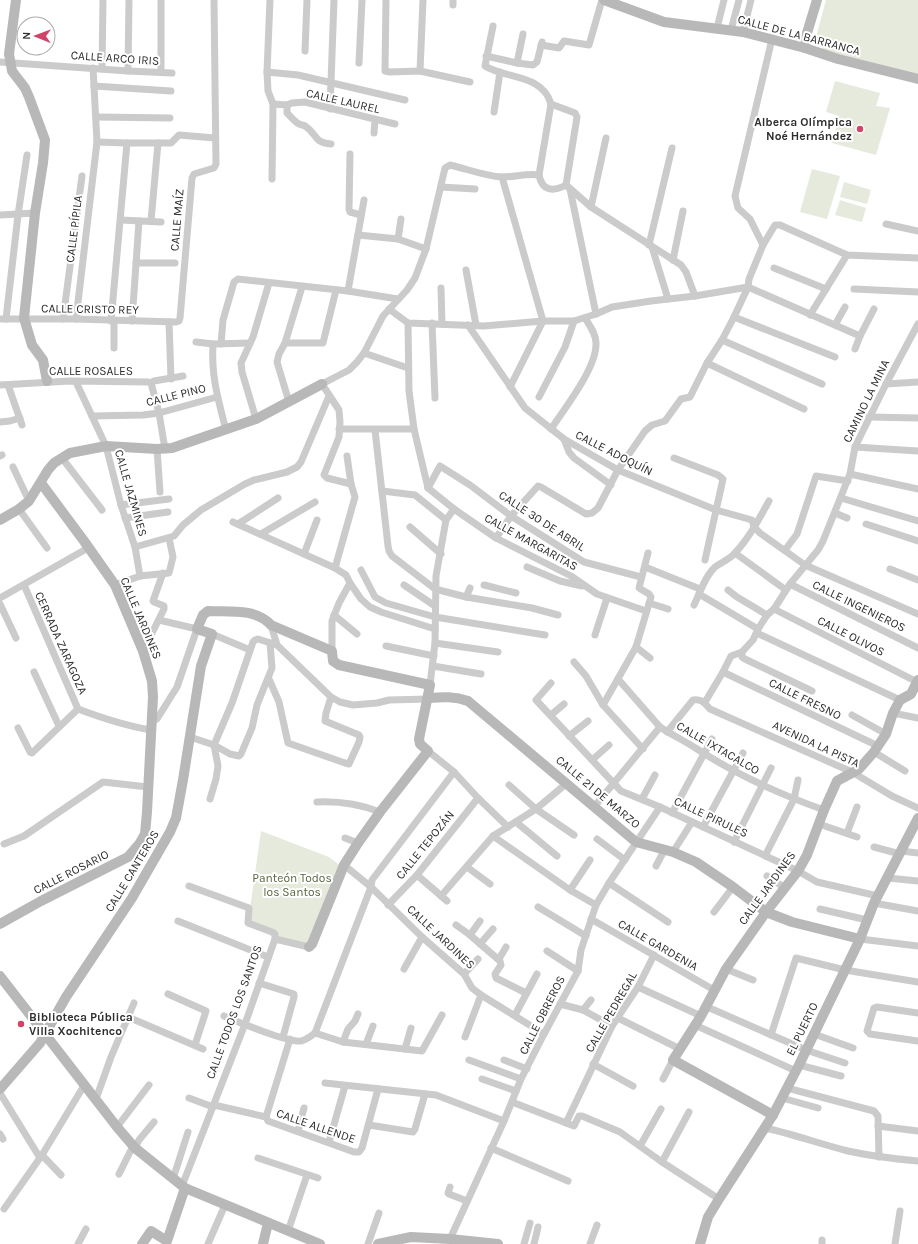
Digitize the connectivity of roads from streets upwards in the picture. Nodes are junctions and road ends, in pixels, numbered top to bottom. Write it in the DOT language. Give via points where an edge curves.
graph roads {
  1 [pos="16,0"];
  2 [pos="103,0"];
  3 [pos="129,0"];
  4 [pos="161,0"];
  5 [pos="214,0"];
  6 [pos="270,0"];
  7 [pos="307,0"];
  8 [pos="334,0"];
  9 [pos="362,0"];
  10 [pos="386,0"];
  11 [pos="423,0"];
  12 [pos="603,0"];
  13 [pos="724,0"];
  14 [pos="739,0"];
  15 [pos="751,0"];
  16 [pos="817,0"];
  17 [pos="493,26"];
  18 [pos="717,28"];
  19 [pos="731,30"];
  20 [pos="743,32"];
  21 [pos="523,34"];
  22 [pos="772,40"];
  23 [pos="806,48"];
  24 [pos="305,51"];
  25 [pos="486,56"];
  26 [pos="5,62"];
  27 [pos="359,63"];
  28 [pos="517,63"];
  29 [pos="93,68"];
  30 [pos="102,69"];
  31 [pos="128,71"];
  32 [pos="420,71"];
  33 [pos="161,72"];
  34 [pos="267,72"];
  35 [pos="500,72"];
  36 [pos="172,73"];
  37 [pos="918,79"];
  38 [pos="470,82"];
  39 [pos="332,83"];
  40 [pos="94,86"];
  41 [pos="171,91"];
  42 [pos="405,100"];
  43 [pos="273,104"];
  44 [pos="550,104"];
  45 [pos="286,105"];
  46 [pos="330,108"];
  47 [pos="494,112"];
  48 [pos="96,117"];
  49 [pos="170,118"];
  50 [pos="375,120"];
  51 [pos="395,124"];
  52 [pos="374,133"];
  53 [pos="215,138"];
  54 [pos="606,138"];
  55 [pos="97,142"];
  56 [pos="127,143"];
  57 [pos="158,143"];
  58 [pos="331,144"];
  59 [pos="672,148"];
  60 [pos="350,154"];
  61 [pos="27,155"];
  62 [pos="540,175"];
  63 [pos="82,176"];
  64 [pos="502,177"];
  65 [pos="272,179"];
  66 [pos="441,187"];
  67 [pos="568,187"];
  68 [pos="475,189"];
  69 [pos="364,200"];
  70 [pos="591,208"];
  71 [pos="682,211"];
  72 [pos="35,214"];
  73 [pos="0,215"];
  74 [pos="18,215"];
  75 [pos="362,215"];
  76 [pos="401,219"];
  77 [pos="121,220"];
  78 [pos="139,221"];
  79 [pos="151,221"];
  80 [pos="161,222"];
  81 [pos="886,224"];
  82 [pos="918,231"];
  83 [pos="358,235"];
  84 [pos="398,239"];
  85 [pos="763,245"];
  86 [pos="651,246"];
  87 [pos="426,249"];
  88 [pos="847,255"];
  89 [pos="918,258"];
  90 [pos="673,260"];
  91 [pos="136,263"];
  92 [pos="175,263"];
  93 [pos="774,268"];
  94 [pos="466,270"];
  95 [pos="270,283"];
  96 [pos="302,287"];
  97 [pos="748,287"];
  98 [pos="441,288"];
  99 [pos="826,288"];
  100 [pos="854,289"];
  101 [pos="336,290"];
  102 [pos="348,291"];
  103 [pos="918,292"];
  104 [pos="695,296"];
  105 [pos="398,298"];
  106 [pos="668,299"];
  107 [pos="845,306"];
  108 [pos="389,309"];
  109 [pos="874,309"];
  110 [pos="596,314"];
  111 [pos="810,315"];
  112 [pos="734,317"];
  113 [pos="24,318"];
  114 [pos="585,318"];
  115 [pos="3,319"];
  116 [pos="63,319"];
  117 [pos="76,319"];
  118 [pos="113,321"];
  119 [pos="132,321"];
  120 [pos="179,321"];
  121 [pos="543,321"];
  122 [pos="574,321"];
  123 [pos="169,322"];
  124 [pos="408,323"];
  125 [pos="432,323"];
  126 [pos="442,324"];
  127 [pos="918,324"];
  128 [pos="472,325"];
  129 [pos="835,325"];
  130 [pos="860,336"];
  131 [pos="722,340"];
  132 [pos="196,342"];
  133 [pos="285,343"];
  134 [pos="217,344"];
  135 [pos="250,344"];
  136 [pos="114,348"];
  137 [pos="855,350"];
  138 [pos="364,353"];
  139 [pos="835,357"];
  140 [pos="707,363"];
  141 [pos="408,368"];
  142 [pos="183,376"];
  143 [pos="171,379"];
  144 [pos="47,381"];
  145 [pos="76,382"];
  146 [pos="918,382"];
  147 [pos="151,383"];
  148 [pos="4,384"];
  149 [pos="322,384"];
  150 [pos="822,384"];
  151 [pos="886,384"];
  152 [pos="510,387"];
  153 [pos="329,396"];
  154 [pos="217,397"];
  155 [pos="539,397"];
  156 [pos="435,398"];
  157 [pos="289,402"];
  158 [pos="804,409"];
  159 [pos="159,413"];
  160 [pos="92,416"];
  161 [pos="869,417"];
  162 [pos="918,418"];
  163 [pos="256,419"];
  164 [pos="0,422"];
  165 [pos="340,429"];
  166 [pos="551,429"];
  167 [pos="226,430"];
  168 [pos="375,430"];
  169 [pos="414,430"];
  170 [pos="564,439"];
  171 [pos="106,446"];
  172 [pos="855,447"];
  173 [pos="161,449"];
  174 [pos="918,451"];
  175 [pos="347,456"];
  176 [pos="62,458"];
  177 [pos="674,458"];
  178 [pos="13,467"];
  179 [pos="618,470"];
  180 [pos="849,478"];
  181 [pos="41,483"];
  182 [pos="351,484"];
  183 [pos="611,485"];
  184 [pos="428,488"];
  185 [pos="918,489"];
  186 [pos="382,491"];
  187 [pos="160,492"];
  188 [pos="278,498"];
  189 [pos="841,498"];
  190 [pos="170,499"];
  191 [pos="29,501"];
  192 [pos="769,501"];
  193 [pos="315,502"];
  194 [pos="121,505"];
  195 [pos="19,509"];
  196 [pos="454,509"];
  197 [pos="102,510"];
  198 [pos="716,510"];
  199 [pos="168,512"];
  200 [pos="835,513"];
  201 [pos="511,516"];
  202 [pos="125,518"];
  203 [pos="847,518"];
  204 [pos="0,520"];
  205 [pos="318,520"];
  206 [pos="446,520"];
  207 [pos="918,521"];
  208 [pos="866,524"];
  209 [pos="410,527"];
  210 [pos="754,527"];
  211 [pos="261,534"];
  212 [pos="169,538"];
  213 [pos="496,538"];
  214 [pos="918,541"];
  215 [pos="135,547"];
  216 [pos="47,548"];
  217 [pos="88,548"];
  218 [pos="785,550"];
  219 [pos="648,553"];
  220 [pos="735,553"];
  221 [pos="304,554"];
  222 [pos="441,554"];
  223 [pos="705,560"];
  224 [pos="805,564"];
  225 [pos="527,567"];
  226 [pos="645,567"];
  227 [pos="336,568"];
  228 [pos="890,569"];
  229 [pos="361,570"];
  230 [pos="163,572"];
  231 [pos="140,576"];
  232 [pos="641,577"];
  233 [pos="918,580"];
  234 [pos="350,583"];
  235 [pos="24,585"];
  236 [pos="115,585"];
  237 [pos="404,585"];
  238 [pos="484,585"];
  239 [pos="586,587"];
  240 [pos="788,587"];
  241 [pos="470,588"];
  242 [pos="435,589"];
  243 [pos="500,589"];
  244 [pos="728,590"];
  245 [pos="700,592"];
  246 [pos="516,593"];
  247 [pos="466,597"];
  248 [pos="0,598"];
  249 [pos="607,598"];
  250 [pos="495,602"];
  251 [pos="649,603"];
  252 [pos="0,604"];
  253 [pos="694,605"];
  254 [pos="435,606"];
  255 [pos="668,609"];
  256 [pos="774,609"];
  257 [pos="646,611"];
  258 [pos="558,614"];
  259 [pos="918,614"];
  260 [pos="334,615"];
  261 [pos="767,615"];
  262 [pos="435,617"];
  263 [pos="159,620"];
  264 [pos="272,625"];
  265 [pos="197,629"];
  266 [pos="435,629"];
  267 [pos="757,631"];
  268 [pos="212,634"];
  269 [pos="357,634"];
  270 [pos="595,634"];
  271 [pos="546,635"];
  272 [pos="16,638"];
  273 [pos="435,643"];
  274 [pos="274,644"];
  275 [pos="386,646"];
  276 [pos="636,647"];
  277 [pos="918,648"];
  278 [pos="250,650"];
  279 [pos="143,651"];
  280 [pos="498,652"];
  281 [pos="742,652"];
  282 [pos="333,656"];
  283 [pos="434,656"];
  284 [pos="650,658"];
  285 [pos="574,662"];
  286 [pos="433,666"];
  287 [pos="34,672"];
  288 [pos="724,672"];
  289 [pos="481,674"];
  290 [pos="269,679"];
  291 [pos="618,679"];
  292 [pos="551,683"];
  293 [pos="917,684"];
  294 [pos="430,685"];
  295 [pos="812,691"];
  296 [pos="331,697"];
  297 [pos="428,698"];
  298 [pos="900,700"];
  299 [pos="705,702"];
  300 [pos="564,704"];
  301 [pos="603,705"];
  302 [pos="78,709"];
  303 [pos="893,713"];
  304 [pos="852,715"];
  305 [pos="551,716"];
  306 [pos="918,718"];
  307 [pos="588,721"];
  308 [pos="59,726"];
  309 [pos="151,726"];
  310 [pos="660,727"];
  311 [pos="18,728"];
  312 [pos="667,732"];
  313 [pos="886,734"];
  314 [pos="569,736"];
  315 [pos="190,738"];
  316 [pos="712,739"];
  317 [pos="609,744"];
  318 [pos="214,745"];
  319 [pos="642,749"];
  320 [pos="876,749"];
  321 [pos="428,751"];
  322 [pos="743,753"];
  323 [pos="704,754"];
  324 [pos="592,760"];
  325 [pos="772,768"];
  326 [pos="734,770"];
  327 [pos="905,771"];
  328 [pos="454,772"];
  329 [pos="852,772"];
  330 [pos="655,775"];
  331 [pos="798,780"];
  332 [pos="567,783"];
  333 [pos="614,784"];
  334 [pos="509,785"];
  335 [pos="763,786"];
  336 [pos="148,788"];
  337 [pos="478,798"];
  338 [pos="210,799"];
  339 [pos="642,799"];
  340 [pos="794,800"];
  341 [pos="317,802"];
  342 [pos="594,807"];
  343 [pos="660,807"];
  344 [pos="858,807"];
  345 [pos="918,808"];
  346 [pos="536,809"];
  347 [pos="824,810"];
  348 [pos="380,812"];
  349 [pos="672,813"];
  350 [pos="918,818"];
  351 [pos="516,822"];
  352 [pos="692,822"];
  353 [pos="819,824"];
  354 [pos="508,827"];
  355 [pos="703,827"];
  356 [pos="848,833"];
  357 [pos="145,834"];
  358 [pos="574,835"];
  359 [pos="493,836"];
  360 [pos="857,837"];
  361 [pos="345,838"];
  362 [pos="597,840"];
  363 [pos="636,842"];
  364 [pos="734,842"];
  365 [pos="358,843"];
  366 [pos="4,844"];
  367 [pos="874,847"];
  368 [pos="669,851"];
  369 [pos="900,853"];
  370 [pos="918,853"];
  371 [pos="557,856"];
  372 [pos="765,856"];
  373 [pos="590,860"];
  374 [pos="625,860"];
  375 [pos="344,865"];
  376 [pos="656,866"];
  377 [pos="466,867"];
  378 [pos="798,871"];
  379 [pos="417,875"];
  380 [pos="767,876"];
  381 [pos="888,878"];
  382 [pos="918,881"];
  383 [pos="609,883"];
  384 [pos="490,884"];
  385 [pos="190,886"];
  386 [pos="371,887"];
  387 [pos="734,887"];
  388 [pos="785,888"];
  389 [pos="570,890"];
  390 [pos="441,896"];
  391 [pos="876,900"];
  392 [pos="447,901"];
  393 [pos="596,905"];
  394 [pos="388,906"];
  395 [pos="538,907"];
  396 [pos="820,909"];
  397 [pos="918,911"];
  398 [pos="714,912"];
  399 [pos="766,912"];
  400 [pos="591,920"];
  401 [pos="867,920"];
  402 [pos="178,921"];
  403 [pos="480,921"];
  404 [pos="668,922"];
  405 [pos="0,924"];
  406 [pos="456,925"];
  407 [pos="492,929"];
  408 [pos="470,935"];
  409 [pos="586,936"];
  410 [pos="422,937"];
  411 [pos="275,939"];
  412 [pos="860,939"];
  413 [pos="480,944"];
  414 [pos="918,946"];
  415 [pos="309,947"];
  416 [pos="506,947"];
  417 [pos="547,951"];
  418 [pos="654,956"];
  419 [pos="268,958"];
  420 [pos="478,959"];
  421 [pos="499,959"];
  422 [pos="404,969"];
  423 [pos="726,969"];
  424 [pos="578,970"];
  425 [pos="845,970"];
  426 [pos="464,974"];
  427 [pos="537,974"];
  428 [pos="0,976"];
  429 [pos="753,980"];
  430 [pos="918,982"];
  431 [pos="259,983"];
  432 [pos="638,987"];
  433 [pos="714,990"];
  434 [pos="168,994"];
  435 [pos="526,994"];
  436 [pos="481,995"];
  437 [pos="591,1000"];
  438 [pos="134,1003"];
  439 [pos="560,1004"];
  440 [pos="705,1006"];
  441 [pos="583,1010"];
  442 [pos="918,1013"];
  443 [pos="358,1014"];
  444 [pos="442,1015"];
  445 [pos="515,1015"];
  446 [pos="224,1016"];
  447 [pos="701,1016"];
  448 [pos="128,1017"];
  449 [pos="618,1018"];
  450 [pos="245,1024"];
  451 [pos="695,1025"];
  452 [pos="373,1026"];
  453 [pos="612,1026"];
  454 [pos="411,1028"];
  455 [pos="45,1033"];
  456 [pos="314,1033"];
  457 [pos="544,1034"];
  458 [pos="814,1034"];
  459 [pos="771,1035"];
  460 [pos="465,1037"];
  461 [pos="286,1038"];
  462 [pos="918,1041"];
  463 [pos="343,1042"];
  464 [pos="366,1044"];
  465 [pos="195,1045"];
  466 [pos="853,1048"];
  467 [pos="203,1049"];
  468 [pos="405,1049"];
  469 [pos="680,1049"];
  470 [pos="806,1050"];
  471 [pos="469,1060"];
  472 [pos="504,1060"];
  473 [pos="673,1060"];
  474 [pos="845,1063"];
  475 [pos="593,1064"];
  476 [pos="798,1068"];
  477 [pos="527,1069"];
  478 [pos="841,1076"];
  479 [pos="482,1079"];
  480 [pos="521,1079"];
  481 [pos="663,1080"];
  482 [pos="325,1083"];
  483 [pos="85,1084"];
  484 [pos="149,1085"];
  485 [pos="345,1086"];
  486 [pos="633,1086"];
  487 [pos="787,1088"];
  488 [pos="0,1089"];
  489 [pos="378,1090"];
  490 [pos="516,1091"];
  491 [pos="0,1093"];
  492 [pos="425,1094"];
  493 [pos="96,1098"];
  494 [pos="189,1098"];
  495 [pos="782,1098"];
  496 [pos="512,1102"];
  497 [pos="214,1106"];
  498 [pos="304,1108"];
  499 [pos="818,1108"];
  500 [pos="661,1109"];
  501 [pos="690,1112"];
  502 [pos="773,1115"];
  503 [pos="266,1118"];
  504 [pos="504,1121"];
  505 [pos="154,1122"];
  506 [pos="566,1122"];
  507 [pos="369,1125"];
  508 [pos="878,1126"];
  509 [pos="117,1127"];
  510 [pos="765,1128"];
  511 [pos="298,1131"];
  512 [pos="918,1131"];
  513 [pos="188,1132"];
  514 [pos="329,1142"];
  515 [pos="640,1146"];
  516 [pos="134,1147"];
  517 [pos="491,1148"];
  518 [pos="41,1157"];
  519 [pos="879,1157"];
  520 [pos="258,1158"];
  521 [pos="918,1161"];
  522 [pos="662,1162"];
  523 [pos="119,1174"];
  524 [pos="61,1175"];
  525 [pos="307,1175"];
  526 [pos="318,1178"];
  527 [pos="173,1179"];
  528 [pos="568,1181"];
  529 [pos="184,1187"];
  530 [pos="450,1188"];
  531 [pos="719,1199"];
  532 [pos="467,1201"];
  533 [pos="226,1205"];
  534 [pos="4,1209"];
  535 [pos="900,1211"];
  536 [pos="379,1213"];
  537 [pos="268,1223"];
  538 [pos="530,1223"];
  539 [pos="597,1225"];
  540 [pos="538,1227"];
  541 [pos="86,1229"];
  542 [pos="288,1231"];
  543 [pos="450,1239"];
  544 [pos="426,1241"];
  545 [pos="169,1243"];
  546 [pos="78,1244"];
  547 [pos="142,1244"];
  548 [pos="208,1244"];
  549 [pos="263,1244"];
  550 [pos="320,1244"];
  551 [pos="368,1244"];
  552 [pos="378,1244"];
  553 [pos="498,1244"];
  554 [pos="524,1244"];
  555 [pos="534,1244"];
  556 [pos="590,1244"];
  557 [pos="700,1244"];
  558 [pos="895,1244"];
  1 -- 26 [label="street" via="9,54"];
  2 -- 30 [label="street"];
  3 -- 31 [label="street"];
  4 -- 33 [label="street"];
  5 -- 53 [label="street"];
  6 -- 34 [label="street"];
  7 -- 24 [label="street"];
  8 -- 39 [label="street"];
  9 -- 27 [label="street"];
  10 -- 32 [label="street" via="385,71"];
  11 -- 32 [label="street"];
  12 -- 18 [label="street, CALLE DE LA BARRANCA" via="664,22"];
  12 -- 28 [label="street" via="590,45 564,41 559,48 541,44 536,64"];
  13 -- 18 [label="street"];
  14 -- 19 [label="street"];
  15 -- 20 [label="street"];
  16 -- 23 [label="street" via="807,33"];
  17 -- 25 [label="street"];
  18 -- 19 [label="street, CALLE DE LA BARRANCA"];
  19 -- 20 [label="street, CALLE DE LA BARRANCA"];
  20 -- 22 [label="street, CALLE DE LA BARRANCA"];
  21 -- 28 [label="street"];
  22 -- 23 [label="street, CALLE DE LA BARRANCA"];
  22 -- 85 [label="street" via="735,196 738,208 750,219"];
  23 -- 37 [label="street, CALLE DE LA BARRANCA" via="827,56"];
  25 -- 28 [label="street"];
  25 -- 35 [label="street" via="486,67"];
  26 -- 29 [label="street, CALLE ARCO IRIS"];
  26 -- 72 [label="street" via="25,88 44,134 43,163"];
  29 -- 30 [label="street, CALLE ARCO IRIS"];
  29 -- 40 [label="street, CALLE PÍPILA"];
  30 -- 31 [label="street, CALLE ARCO IRIS"];
  31 -- 33 [label="street, CALLE ARCO IRIS"];
  32 -- 38 [label="street"];
  33 -- 36 [label="street, CALLE ARCO IRIS"];
  34 -- 39 [label="street" via="298,75"];
  34 -- 43 [label="street" via="268,91"];
  35 -- 44 [label="street" via="540,86 548,96"];
  35 -- 47 [label="street"];
  39 -- 42 [label="street"];
  39 -- 46 [label="street"];
  40 -- 41 [label="street"];
  40 -- 48 [label="street, CALLE PÍPILA"];
  43 -- 45 [label="street, CALLE LAUREL"];
  43 -- 65 [label="street"];
  44 -- 62 [label="street"];
  44 -- 67 [label="street" via="575,113 577,117"];
  45 -- 46 [label="street, CALLE LAUREL" via="305,102"];
  45 -- 58 [label="street" via="287,113 293,119 307,127 322,143"];
  46 -- 50 [label="street, CALLE LAUREL"];
  48 -- 49 [label="street"];
  48 -- 55 [label="street, CALLE PÍPILA"];
  50 -- 51 [label="street, CALLE LAUREL"];
  50 -- 52 [label="street"];
  53 -- 57 [label="street" via="179,135 171,143"];
  53 -- 120 [label="street, CALLE MAÍZ" via="214,168 194,174 192,178"];
  54 -- 70 [label="street"];
  55 -- 56 [label="street"];
  55 -- 117 [label="street, CALLE PÍPILA"];
  56 -- 57 [label="street"];
  56 -- 77 [label="street"];
  57 -- 79 [label="street"];
  59 -- 86 [label="street"];
  60 -- 75 [label="street" via="349,209 350,212"];
  61 -- 74 [label="street"];
  62 -- 64 [label="street"];
  62 -- 67 [label="street" via="540,181 545,187 552,190"];
  63 -- 116 [label="street"];
  64 -- 66 [label="street" via="450,166 445,168"];
  64 -- 121 [label="street"];
  66 -- 68 [label="street"];
  66 -- 87 [label="street"];
  67 -- 70 [label="street"];
  67 -- 110 [label="street"];
  69 -- 75 [label="street"];
  70 -- 86 [label="street"];
  71 -- 90 [label="street"];
  72 -- 74 [label="street"];
  72 -- 113 [label="street"];
  73 -- 74 [label="street"];
  74 -- 115 [label="street"];
  75 -- 83 [label="street"];
  76 -- 84 [label="street"];
  77 -- 78 [label="street"];
  77 -- 118 [label="street"];
  78 -- 79 [label="street"];
  78 -- 91 [label="street"];
  79 -- 80 [label="street"];
  81 -- 82 [label="street"];
  83 -- 84 [label="street"];
  83 -- 102 [label="street"];
  84 -- 87 [label="street"];
  85 -- 88 [label="street" via="773,226 777,225"];
  85 -- 97 [label="street"];
  86 -- 90 [label="street"];
  86 -- 106 [label="street"];
  87 -- 105 [label="street" via="415,278"];
  88 -- 89 [label="street"];
  88 -- 99 [label="street"];
  90 -- 104 [label="street" via="684,268"];
  91 -- 92 [label="street"];
  91 -- 119 [label="street"];
  93 -- 99 [label="street"];
  94 -- 128 [label="street"];
  95 -- 96 [label="street"];
  95 -- 134 [label="street" via="236,280 234,282"];
  95 -- 135 [label="street"];
  96 -- 101 [label="street"];
  96 -- 133 [label="street"];
  97 -- 104 [label="street"];
  97 -- 111 [label="street"];
  97 -- 112 [label="street"];
  98 -- 126 [label="street"];
  99 -- 111 [label="street"];
  100 -- 103 [label="street"];
  101 -- 102 [label="street"];
  101 -- 133 [label="street" via="323,342"];
  102 -- 105 [label="street"];
  104 -- 106 [label="street"];
  105 -- 108 [label="street"];
  106 -- 110 [label="street" via="612,307"];
  107 -- 129 [label="street"];
  108 -- 124 [label="street"];
  108 -- 138 [label="street"];
  109 -- 130 [label="street"];
  110 -- 114 [label="street"];
  111 -- 129 [label="street"];
  112 -- 131 [label="street"];
  112 -- 139 [label="street"];
  113 -- 115 [label="street, CALLE CRISTO REY"];
  113 -- 116 [label="street, CALLE CRISTO REY"];
  113 -- 144 [label="street" via="32,345 43,360"];
  114 -- 122 [label="street"];
  114 -- 166 [label="street" via="597,344 591,364"];
  116 -- 117 [label="street, CALLE CRISTO REY"];
  117 -- 118 [label="street, CALLE CRISTO REY"];
  118 -- 119 [label="street, CALLE CRISTO REY"];
  118 -- 136 [label="street"];
  119 -- 123 [label="street, CALLE CRISTO REY"];
  120 -- 123 [label="street, CALLE CRISTO REY"];
  121 -- 122 [label="street"];
  121 -- 128 [label="street"];
  121 -- 152 [label="street"];
  122 -- 155 [label="street" via="565,347"];
  123 -- 143 [label="street"];
  124 -- 125 [label="street"];
  124 -- 141 [label="street"];
  125 -- 126 [label="street"];
  125 -- 156 [label="street"];
  126 -- 128 [label="street"];
  127 -- 151 [label="street, CAMINO LA MINA"];
  128 -- 152 [label="street, CALLE ADOQUÍN"];
  129 -- 130 [label="street"];
  130 -- 137 [label="street"];
  131 -- 140 [label="street"];
  131 -- 150 [label="street"];
  132 -- 134 [label="street"];
  133 -- 157 [label="street" via="277,362"];
  134 -- 135 [label="street"];
  134 -- 154 [label="street" via="212,370"];
  135 -- 163 [label="street" via="241,368"];
  138 -- 141 [label="street"];
  138 -- 149 [label="street" via="349,370"];
  140 -- 158 [label="street"];
  140 -- 179 [label="street" via="690,397 681,400 668,419 652,425 645,431"];
  141 -- 169 [label="street"];
  142 -- 143 [label="street, CALLE ROSALES"];
  143 -- 147 [label="street, CALLE ROSALES"];
  144 -- 145 [label="street, CALLE ROSALES"];
  144 -- 148 [label="street, CALLE ROSALES"];
  145 -- 147 [label="street, CALLE ROSALES"];
  145 -- 160 [label="street, CALLE JAZMINES"];
  146 -- 151 [label="street"];
  147 -- 159 [label="street"];
  148 -- 164 [label="street" via="21,421"];
  149 -- 153 [label="street"];
  149 -- 157 [label="street"];
  151 -- 161 [label="street, CAMINO LA MINA"];
  152 -- 166 [label="street, CALLE ADOQUÍN" via="525,408"];
  153 -- 165 [label="street" via="339,410"];
  153 -- 212 [label="street, CALLE JAZMINES" via="297,467 245,484 201,510"];
  154 -- 159 [label="street, CALLE PINO"];
  154 -- 167 [label="street"];
  157 -- 163 [label="street"];
  159 -- 160 [label="street, CALLE PINO"];
  159 -- 173 [label="street"];
  160 -- 171 [label="street, CALLE JAZMINES"];
  161 -- 162 [label="street"];
  161 -- 172 [label="street, CAMINO LA MINA"];
  163 -- 167 [label="street"];
  165 -- 168 [label="street"];
  165 -- 182 [label="street" via="324,475"];
  166 -- 170 [label="street, CALLE ADOQUÍN"];
  167 -- 173 [label="street" via="172,448"];
  168 -- 169 [label="street"];
  168 -- 186 [label="street"];
  169 -- 184 [label="street"];
  170 -- 179 [label="street, CALLE ADOQUÍN"];
  170 -- 183 [label="street" via="574,458"];
  171 -- 173 [label="street"];
  171 -- 176 [label="street"];
  171 -- 194 [label="street, CALLE JAZMINES"];
  172 -- 174 [label="street"];
  172 -- 180 [label="street, CAMINO LA MINA"];
  173 -- 187 [label="street"];
  175 -- 182 [label="street"];
  176 -- 181 [label="street" via="48,470"];
  176 -- 197 [label="street"];
  177 -- 198 [label="street" via="723,479"];
  178 -- 191 [label="street"];
  179 -- 183 [label="street"];
  179 -- 198 [label="street, CALLE ADOQUÍN"];
  180 -- 185 [label="street"];
  180 -- 189 [label="street, CAMINO LA MINA"];
  180 -- 218 [label="street" via="816,476 797,534"];
  181 -- 191 [label="street"];
  181 -- 217 [label="street, CALLE JARDINES"];
  182 -- 227 [label="street" via="355,497"];
  183 -- 201 [label="street" via="598,508 592,513 586,514 538,486"];
  184 -- 196 [label="street, CALLE MARGARITAS"];
  184 -- 201 [label="street, CALLE 30 DE ABRIL" via="440,466"];
  186 -- 206 [label="street" via="415,494"];
  186 -- 242 [label="street" via="389,551"];
  188 -- 211 [label="street" via="236,523"];
  189 -- 200 [label="street, CAMINO LA MINA"];
  189 -- 207 [label="street"];
  190 -- 194 [label="street"];
  191 -- 195 [label="street"];
  192 -- 210 [label="street"];
  193 -- 211 [label="street"];
  194 -- 202 [label="street, CALLE JAZMINES"];
  195 -- 204 [label="street"];
  195 -- 216 [label="street"];
  196 -- 206 [label="street"];
  196 -- 213 [label="street, CALLE MARGARITAS"];
  198 -- 210 [label="street, CALLE ADOQUÍN" via="752,520"];
  198 -- 223 [label="street"];
  199 -- 202 [label="street"];
  200 -- 203 [label="street"];
  200 -- 224 [label="street, CAMINO LA MINA" via="818,550"];
  201 -- 213 [label="street"];
  201 -- 232 [label="street, CALLE 30 DE ABRIL" via="584,562"];
  202 -- 215 [label="street, CALLE JAZMINES"];
  205 -- 221 [label="street"];
  206 -- 222 [label="street"];
  208 -- 214 [label="street"];
  209 -- 222 [label="street"];
  210 -- 218 [label="street, CALLE ADOQUÍN"];
  210 -- 220 [label="street"];
  211 -- 221 [label="street"];
  212 -- 215 [label="street, CALLE JAZMINES"];
  212 -- 230 [label="street" via="173,558 169,573"];
  213 -- 239 [label="street, CALLE MARGARITAS" via="571,576"];
  215 -- 231 [label="street, CALLE JAZMINES"];
  217 -- 235 [label="street"];
  217 -- 236 [label="street, CALLE JARDINES"];
  218 -- 224 [label="street, CALLE ADOQUÍN"];
  219 -- 226 [label="street"];
  220 -- 240 [label="street, CALLE INGENIEROS"];
  220 -- 245 [label="street" via="714,568"];
  221 -- 227 [label="street"];
  222 -- 242 [label="street"];
  224 -- 240 [label="street, CAMINO LA MINA"];
  224 -- 259 [label="street, CALLE ADOQUÍN"];
  225 -- 239 [label="street" via="560,581"];
  226 -- 232 [label="street"];
  226 -- 245 [label="street"];
  227 -- 234 [label="street" via="346,575"];
  228 -- 233 [label="street"];
  229 -- 262 [label="street" via="375,597 386,603"];
  230 -- 231 [label="street"];
  230 -- 263 [label="street" via="153,601 164,607"];
  231 -- 236 [label="street"];
  232 -- 251 [label="street" via="638,588 651,595"];
  234 -- 260 [label="street"];
  234 -- 266 [label="street" via="370,607"];
  235 -- 248 [label="street, CERRADA ZARAGOZA"];
  235 -- 302 [label="street, CERRADA ZARAGOZA"];
  236 -- 279 [label="street, CALLE JARDINES"];
  237 -- 254 [label="street"];
  238 -- 243 [label="street"];
  239 -- 249 [label="street"];
  240 -- 256 [label="street, CAMINO LA MINA"];
  240 -- 277 [label="street, CALLE INGENIEROS"];
  241 -- 247 [label="street"];
  242 -- 247 [label="street"];
  242 -- 254 [label="street"];
  243 -- 246 [label="street"];
  243 -- 250 [label="street"];
  244 -- 261 [label="street"];
  245 -- 253 [label="street"];
  245 -- 267 [label="street"];
  247 -- 250 [label="street"];
  249 -- 257 [label="street"];
  249 -- 270 [label="street"];
  250 -- 258 [label="street"];
  251 -- 255 [label="street"];
  251 -- 257 [label="street"];
  252 -- 272 [label="street"];
  254 -- 262 [label="street"];
  256 -- 261 [label="street, CAMINO LA MINA"];
  256 -- 293 [label="street, CALLE OLIVOS"];
  257 -- 276 [label="street"];
  260 -- 269 [label="street"];
  260 -- 282 [label="street"];
  261 -- 267 [label="street, CAMINO LA MINA"];
  262 -- 266 [label="street"];
  262 -- 271 [label="street"];
  263 -- 265 [label="street"];
  263 -- 279 [label="street"];
  264 -- 265 [label="street" via="266,619 249,612 208,611 203,615"];
  264 -- 274 [label="street"];
  264 -- 282 [label="street"];
  265 -- 268 [label="street"];
  265 -- 309 [label="street" via="177,687"];
  266 -- 273 [label="street"];
  267 -- 281 [label="street, CAMINO LA MINA"];
  267 -- 298 [label="street"];
  268 -- 278 [label="street"];
  268 -- 315 [label="street, CALLE CANTEROS" via="201,666"];
  273 -- 280 [label="street"];
  273 -- 283 [label="street"];
  274 -- 278 [label="street" via="257,639"];
  274 -- 290 [label="street"];
  274 -- 296 [label="street, CALLE 21 DE MARZO"];
  275 -- 283 [label="street"];
  276 -- 284 [label="street"];
  276 -- 291 [label="street"];
  278 -- 318 [label="street"];
  279 -- 309 [label="street, CALLE JARDINES" via="152,681"];
  281 -- 288 [label="street, CAMINO LA MINA" via="731,656"];
  281 -- 295 [label="street" via="745,659"];
  282 -- 294 [label="street" via="339,665"];
  283 -- 286 [label="street"];
  285 -- 301 [label="street" via="586,676"];
  286 -- 289 [label="street"];
  286 -- 294 [label="street"];
  287 -- 308 [label="street"];
  288 -- 299 [label="street"];
  288 -- 320 [label="street, CALLE FRESNO"];
  290 -- 296 [label="street" via="279,702 288,744 347,764 360,737 325,721"];
  290 -- 318 [label="street" via="257,705 252,728 241,754 230,754"];
  291 -- 301 [label="street"];
  291 -- 310 [label="street, CALLE IXTACALCO"];
  292 -- 305 [label="street, CALLE PIRULES" via="536,700"];
  293 -- 298 [label="street, CALLE JARDINES" via="911,694"];
  294 -- 297 [label="street"];
  296 -- 297 [label="street, CALLE 21 DE MARZO" via="353,705"];
  297 -- 321 [label="street" via="419,742"];
  297 -- 332 [label="street, CALLE 21 DE MARZO" via="459,697 468,701"];
  298 -- 303 [label="street, CALLE JARDINES"];
  299 -- 312 [label="street, AVENIDA LA PISTA" via="692,700"];
  299 -- 329 [label="street, AVENIDA LA PISTA" via="710,709"];
  300 -- 305 [label="street"];
  301 -- 319 [label="street"];
  302 -- 308 [label="street"];
  302 -- 309 [label="street, CERRADA ZARAGOZA" via="128,726"];
  303 -- 306 [label="street"];
  303 -- 313 [label="street, CALLE JARDINES"];
  304 -- 313 [label="street"];
  305 -- 314 [label="street, CALLE PIRULES"];
  307 -- 314 [label="street"];
  308 -- 311 [label="street" via="31,753"];
  309 -- 336 [label="street, CALLE JARDINES"];
  310 -- 312 [label="street, CALLE IXTACALCO"];
  310 -- 319 [label="street"];
  312 -- 323 [label="street, CALLE IXTACALCO"];
  313 -- 320 [label="street, CALLE JARDINES"];
  314 -- 324 [label="street, CALLE PIRULES"];
  315 -- 318 [label="street"];
  315 -- 455 [label="street, CALLE CANTEROS" via="176,818 170,832 132,898"];
  316 -- 323 [label="street"];
  317 -- 324 [label="street"];
  318 -- 338 [label="street" via="218,766"];
  319 -- 333 [label="street"];
  320 -- 327 [label="street, CALLE FRESNO"];
  320 -- 329 [label="street, CALLE JARDINES"];
  321 -- 328 [label="street"];
  321 -- 348 [label="street, CALLE TODOS LOS SANTOS"];
  322 -- 326 [label="street"];
  323 -- 326 [label="street, CALLE IXTACALCO"];
  323 -- 349 [label="street"];
  324 -- 333 [label="street, CALLE PIRULES"];
  325 -- 335 [label="street"];
  326 -- 335 [label="street, CALLE IXTACALCO"];
  326 -- 355 [label="street"];
  328 -- 337 [label="street"];
  328 -- 386 [label="street" via="372,880"];
  329 -- 345 [label="street, AVENIDA LA PISTA"];
  329 -- 347 [label="street, CALLE JARDINES" via="837,781"];
  330 -- 339 [label="street"];
  331 -- 340 [label="street"];
  332 -- 342 [label="street, CALLE 21 DE MARZO"];
  332 -- 346 [label="street"];
  333 -- 339 [label="street, CALLE PIRULES"];
  333 -- 342 [label="street"];
  334 -- 346 [label="street"];
  335 -- 340 [label="street, CALLE IXTACALCO"];
  335 -- 364 [label="street"];
  336 -- 357 [label="street, CALLE JARDINES"];
  336 -- 366 [label="street" via="103,782 24,836"];
  337 -- 354 [label="street"];
  337 -- 379 [label="street, CALLE TEPOZÁN"];
  339 -- 343 [label="street, CALLE PIRULES"];
  340 -- 347 [label="street, CALLE IXTACALCO"];
  340 -- 372 [label="street"];
  341 -- 348 [label="street" via="362,806"];
  342 -- 363 [label="street, CALLE 21 DE MARZO"];
  343 -- 349 [label="street, CALLE PIRULES"];
  343 -- 363 [label="street, CALLE OBREROS"];
  344 -- 356 [label="street"];
  346 -- 351 [label="street"];
  346 -- 358 [label="street"];
  347 -- 353 [label="street, CALLE JARDINES"];
  348 -- 365 [label="street, CALLE TODOS LOS SANTOS"];
  349 -- 352 [label="street, CALLE PIRULES"];
  350 -- 369 [label="street, EL PUERTO"];
  351 -- 354 [label="street"];
  351 -- 371 [label="street"];
  352 -- 355 [label="street, CALLE PIRULES"];
  352 -- 368 [label="street"];
  353 -- 356 [label="street"];
  353 -- 378 [label="street, CALLE JARDINES"];
  354 -- 359 [label="street"];
  355 -- 364 [label="street, CALLE PIRULES"];
  356 -- 360 [label="street"];
  357 -- 405 [label="street, CALLE ROSARIO" via="128,856"];
  359 -- 377 [label="street"];
  359 -- 389 [label="street"];
  361 -- 365 [label="street"];
  362 -- 374 [label="street"];
  363 -- 368 [label="street, CALLE 21 DE MARZO"];
  363 -- 374 [label="street, CALLE OBREROS"];
  364 -- 372 [label="street, CALLE PIRULES"];
  365 -- 375 [label="street, CALLE TODOS LOS SANTOS"];
  367 -- 369 [label="street"];
  368 -- 376 [label="street"];
  368 -- 387 [label="street, CALLE 21 DE MARZO" via="696,862"];
  369 -- 370 [label="street"];
  369 -- 381 [label="street, EL PUERTO"];
  372 -- 378 [label="street, CALLE PIRULES"];
  373 -- 389 [label="street"];
  374 -- 383 [label="street, CALLE OBREROS"];
  375 -- 386 [label="street, CALLE JARDINES"];
  375 -- 415 [label="street, CALLE TODOS LOS SANTOS"];
  377 -- 384 [label="street"];
  377 -- 390 [label="street"];
  378 -- 388 [label="street, CALLE JARDINES"];
  378 -- 391 [label="street, CALLE PIRULES" via="817,882"];
  379 -- 390 [label="street"];
  379 -- 394 [label="street, CALLE TEPOZÁN"];
  380 -- 388 [label="street"];
  381 -- 382 [label="street"];
  381 -- 391 [label="street, EL PUERTO"];
  383 -- 393 [label="street, CALLE OBREROS"];
  383 -- 404 [label="street"];
  385 -- 411 [label="street" via="249,908 248,923 272,932"];
  386 -- 394 [label="street, CALLE JARDINES"];
  386 -- 456 [label="street"];
  387 -- 398 [label="street"];
  387 -- 399 [label="street, CALLE 21 DE MARZO"];
  388 -- 399 [label="street, CALLE JARDINES"];
  389 -- 393 [label="street"];
  390 -- 392 [label="street"];
  391 -- 397 [label="street, CALLE PIRULES"];
  391 -- 401 [label="street, EL PUERTO"];
  393 -- 400 [label="street, CALLE OBREROS"];
  394 -- 410 [label="street, CALLE JARDINES"];
  395 -- 409 [label="street"];
  396 -- 401 [label="street"];
  399 -- 412 [label="street, CALLE 21 DE MARZO" via="792,922"];
  399 -- 423 [label="street, CALLE JARDINES"];
  400 -- 409 [label="street, CALLE OBREROS"];
  400 -- 418 [label="street, CALLE GARDENIA"];
  401 -- 412 [label="street, EL PUERTO"];
  402 -- 419 [label="street"];
  403 -- 408 [label="street"];
  406 -- 408 [label="street"];
  407 -- 413 [label="street"];
  408 -- 413 [label="street"];
  409 -- 424 [label="street, CALLE OBREROS"];
  410 -- 422 [label="street"];
  410 -- 426 [label="street, CALLE JARDINES"];
  411 -- 415 [label="street, CALLE TODOS LOS SANTOS"];
  411 -- 419 [label="street, CALLE TODOS LOS SANTOS"];
  412 -- 414 [label="street, CALLE 21 DE MARZO"];
  412 -- 425 [label="street, EL PUERTO"];
  413 -- 421 [label="street"];
  416 -- 421 [label="street"];
  417 -- 424 [label="street"];
  418 -- 432 [label="street, CALLE PEDREGAL"];
  418 -- 433 [label="street, CALLE GARDENIA"];
  419 -- 431 [label="street, CALLE TODOS LOS SANTOS"];
  420 -- 426 [label="street"];
  421 -- 435 [label="street" via="501,965 495,974 496,978"];
  423 -- 429 [label="street"];
  423 -- 433 [label="street, CALLE JARDINES"];
  424 -- 439 [label="street, CALLE OBREROS"];
  425 -- 430 [label="street"];
  425 -- 458 [label="street, EL PUERTO"];
  425 -- 459 [label="street" via="796,958"];
  426 -- 436 [label="street, CALLE JARDINES" via="472,988"];
  427 -- 435 [label="street"];
  428 -- 455 [label="street"];
  431 -- 450 [label="street, CALLE TODOS LOS SANTOS"];
  431 -- 461 [label="street" via="294,994"];
  432 -- 447 [label="street"];
  432 -- 449 [label="street, CALLE PEDREGAL"];
  433 -- 440 [label="street, CALLE JARDINES"];
  434 -- 465 [label="street" via="206,1011"];
  435 -- 445 [label="street"];
  436 -- 445 [label="street, CALLE JARDINES"];
  436 -- 460 [label="street"];
  437 -- 441 [label="street"];
  438 -- 448 [label="street"];
  439 -- 441 [label="street"];
  439 -- 457 [label="street, CALLE OBREROS"];
  440 -- 447 [label="street, CALLE JARDINES"];
  440 -- 459 [label="street"];
  441 -- 453 [label="street"];
  442 -- 462 [label="street" via="875,1007 867,1029 870,1034"];
  443 -- 463 [label="street"];
  444 -- 468 [label="street" via="422,1051"];
  445 -- 457 [label="street, CALLE JARDINES"];
  446 -- 450 [label="street"];
  447 -- 451 [label="street, CALLE JARDINES"];
  448 -- 465 [label="street"];
  448 -- 493 [label="street"];
  449 -- 453 [label="street, CALLE PEDREGAL"];
  449 -- 469 [label="street"];
  450 -- 461 [label="street"];
  450 -- 497 [label="street, CALLE TODOS LOS SANTOS"];
  451 -- 469 [label="street, CALLE JARDINES"];
  451 -- 476 [label="street"];
  452 -- 464 [label="street"];
  453 -- 475 [label="street, CALLE PEDREGAL"];
  454 -- 468 [label="street"];
  455 -- 483 [label="street"];
  455 -- 488 [label="street, CALLE CANTEROS" via="40,1043"];
  456 -- 461 [label="street" via="302,1041"];
  456 -- 463 [label="street"];
  457 -- 477 [label="street, CALLE OBREROS"];
  458 -- 466 [label="street"];
  458 -- 470 [label="street, EL PUERTO"];
  459 -- 470 [label="street"];
  461 -- 503 [label="street"];
  463 -- 464 [label="street"];
  464 -- 468 [label="street"];
  465 -- 467 [label="street"];
  469 -- 473 [label="street, CALLE JARDINES"];
  470 -- 474 [label="street"];
  470 -- 476 [label="street, EL PUERTO"];
  471 -- 480 [label="street"];
  472 -- 477 [label="street"];
  473 -- 481 [label="street, CALLE JARDINES"];
  473 -- 502 [label="street"];
  475 -- 486 [label="street"];
  475 -- 506 [label="street, CALLE PEDREGAL"];
  476 -- 478 [label="street"];
  476 -- 487 [label="street, EL PUERTO"];
  477 -- 480 [label="street, CALLE OBREROS"];
  479 -- 490 [label="street"];
  480 -- 490 [label="street, CALLE OBREROS"];
  482 -- 485 [label="street"];
  483 -- 493 [label="street"];
  483 -- 518 [label="street"];
  484 -- 509 [label="street"];
  485 -- 489 [label="street"];
  485 -- 514 [label="street"];
  487 -- 495 [label="street, EL PUERTO"];
  487 -- 508 [label="street" via="874,1110 877,1113"];
  489 -- 492 [label="street"];
  489 -- 507 [label="street"];
  490 -- 496 [label="street, CALLE OBREROS"];
  491 -- 518 [label="street"];
  492 -- 504 [label="street" via="436,1095"];
  492 -- 507 [label="street" via="413,1132"];
  493 -- 509 [label="street"];
  494 -- 497 [label="street, CALLE ALLENDE"];
  495 -- 499 [label="street"];
  495 -- 502 [label="street, EL PUERTO"];
  496 -- 504 [label="street, CALLE OBREROS"];
  496 -- 506 [label="street"];
  497 -- 503 [label="street, CALLE ALLENDE"];
  497 -- 529 [label="street, CALLE TODOS LOS SANTOS"];
  498 -- 511 [label="street"];
  500 -- 515 [label="street"];
  501 -- 522 [label="street"];
  502 -- 510 [label="street, EL PUERTO"];
  503 -- 511 [label="street, CALLE ALLENDE"];
  504 -- 517 [label="street, CALLE OBREROS"];
  505 -- 516 [label="street"];
  506 -- 515 [label="street" via="574,1126 579,1116 582,1116 620,1132"];
  507 -- 514 [label="street, CALLE ALLENDE" via="359,1152"];
  508 -- 512 [label="street"];
  508 -- 519 [label="street"];
  509 -- 516 [label="street"];
  510 -- 519 [label="street"];
  510 -- 531 [label="street, EL PUERTO"];
  511 -- 514 [label="street, CALLE ALLENDE"];
  513 -- 527 [label="street"];
  515 -- 522 [label="street"];
  516 -- 523 [label="street"];
  516 -- 527 [label="street"];
  517 -- 528 [label="street"];
  517 -- 532 [label="street, CALLE OBREROS"];
  518 -- 524 [label="street"];
  518 -- 534 [label="street"];
  519 -- 521 [label="street"];
  520 -- 525 [label="street"];
  522 -- 531 [label="street"];
  525 -- 526 [label="street"];
  525 -- 542 [label="street"];
  527 -- 529 [label="street"];
  529 -- 533 [label="street"];
  529 -- 545 [label="street"];
  530 -- 532 [label="street" via="449,1194"];
  531 -- 557 [label="street, EL PUERTO" via="708,1217"];
  532 -- 543 [label="street, CALLE OBREROS"];
  533 -- 537 [label="street"];
  533 -- 548 [label="street"];
  535 -- 558 [label="street"];
  536 -- 551 [label="street"];
  537 -- 542 [label="street"];
  537 -- 549 [label="street"];
  538 -- 554 [label="street"];
  539 -- 556 [label="street"];
  540 -- 555 [label="street"];
  541 -- 546 [label="street"];
  542 -- 550 [label="street"];
  543 -- 544 [label="street"];
  543 -- 553 [label="street"];
  544 -- 552 [label="street" via="411,1237"];
  545 -- 547 [label="street" via="151,1232"];
}
